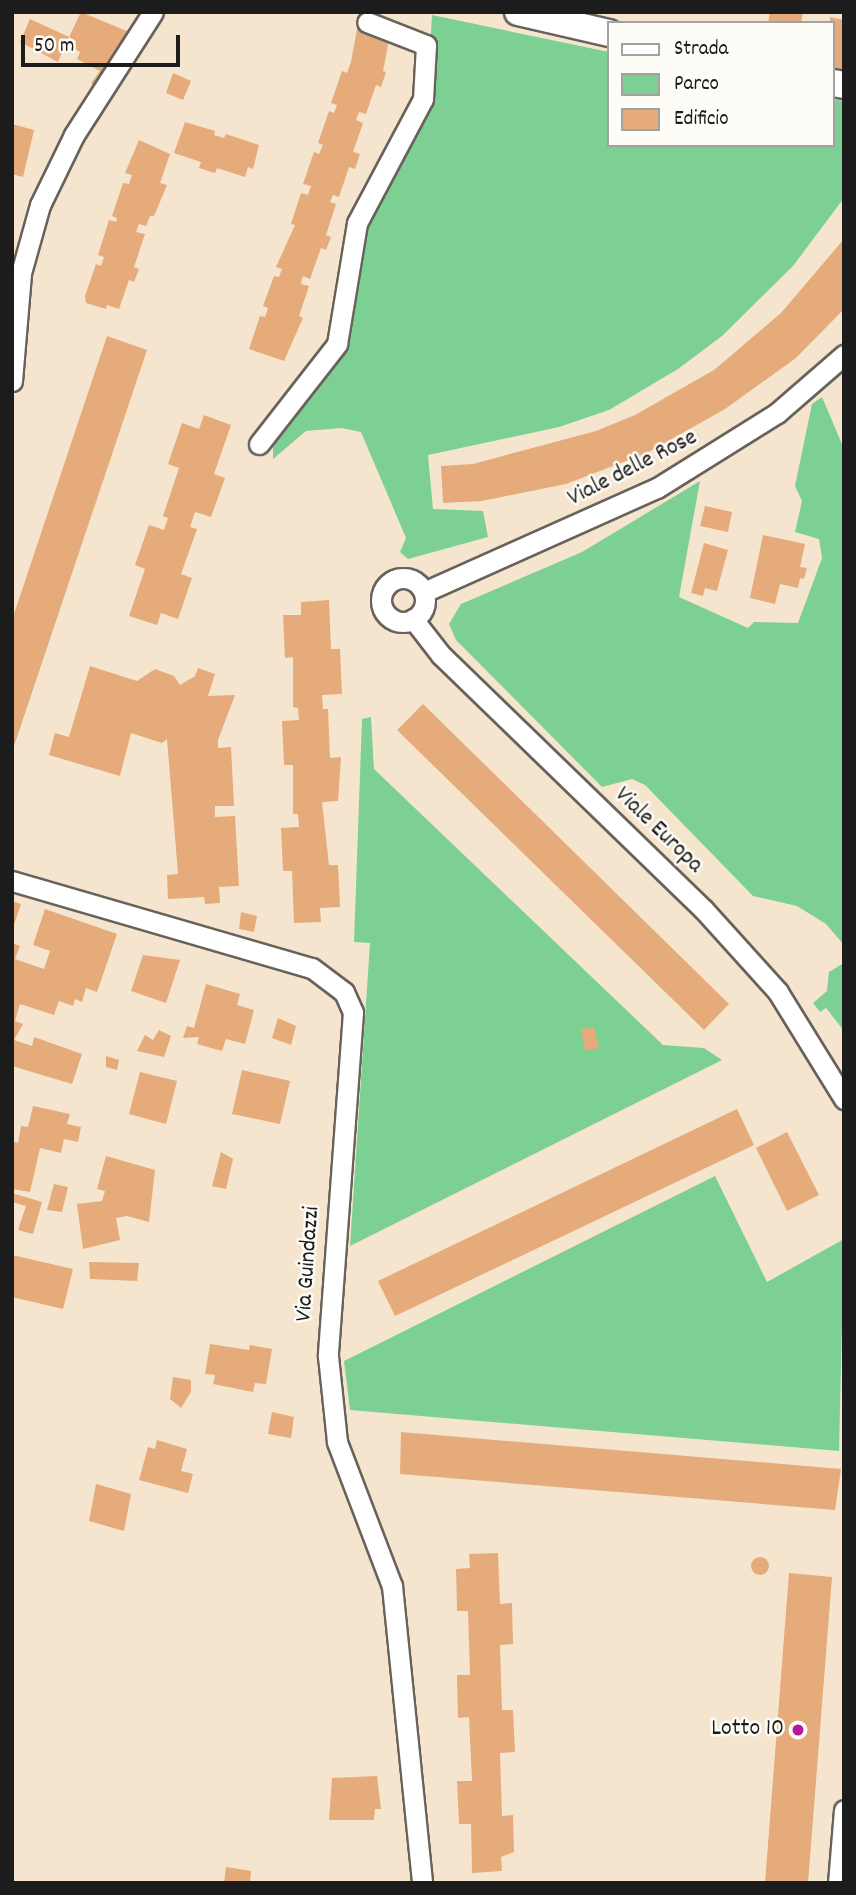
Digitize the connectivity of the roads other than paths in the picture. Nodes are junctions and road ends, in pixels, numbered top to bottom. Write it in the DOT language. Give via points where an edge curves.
graph roads {
  1 [pos="153,12"];
  2 [pos="518,12"];
  3 [pos="367,22"];
  4 [pos="608,33"];
  5 [pos="844,355"];
  6 [pos="12,381"];
  7 [pos="259,443"];
  8 [pos="424,592"];
  9 [pos="413,619"];
  10 [pos="12,881"];
  11 [pos="844,1099"];
  12 [pos="844,1810"];
  13 [pos="422,1883"];
  14 [pos="838,1883"];
  1 -- 6 [label="street" via="74,135 40,205 21,273"];
  2 -- 4 [label="main road"];
  3 -- 7 [label="street" via="426,45 423,99 357,223 338,344"];
  5 -- 8 [label="street, Viale delle Rose" via="777,413 657,488"];
  8 -- 9 [label="street" via="423,608"];
  8 -- 9 [label="street" via="406,578 391,581 381,593 389,617"];
  9 -- 11 [label="street, Viale Europa" via="441,654 704,910 778,992"];
  10 -- 13 [label="street, Via Guindazzi" via="312,968 345,992 353,1012 328,1356 337,1442 392,1586"];
  12 -- 14 [label="street"];
}
